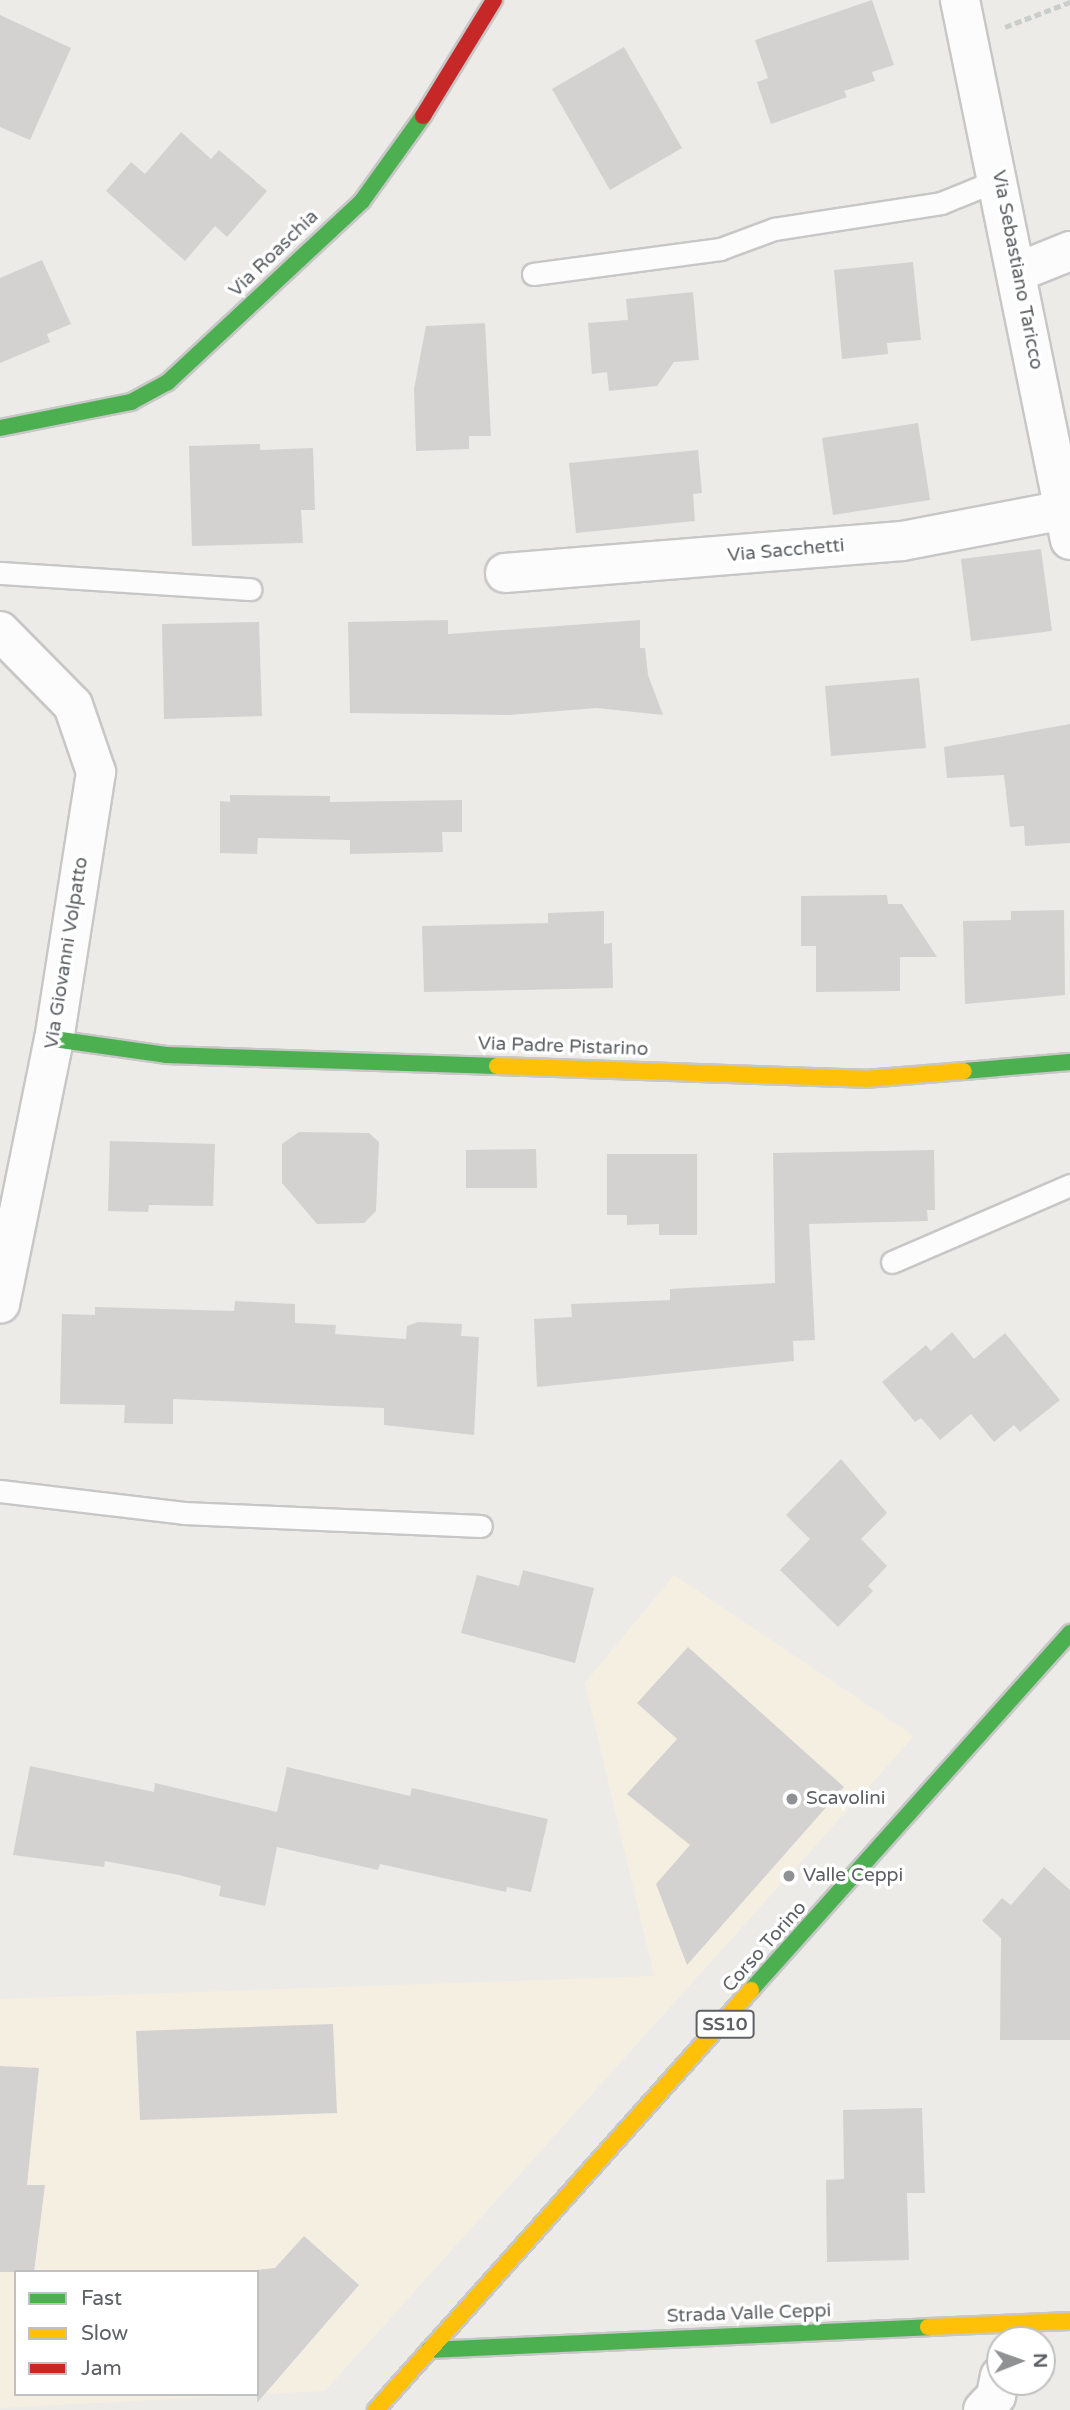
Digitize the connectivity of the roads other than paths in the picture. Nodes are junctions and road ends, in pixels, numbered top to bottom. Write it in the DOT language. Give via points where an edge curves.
graph roads {
  1 [pos="494,0"];
  2 [pos="960,0"];
  3 [pos="1000,179"];
  4 [pos="1070,251"];
  5 [pos="1018,272"];
  6 [pos="533,274"];
  7 [pos="0,428"];
  8 [pos="1067,525"];
  9 [pos="0,573"];
  10 [pos="505,573"];
  11 [pos="250,589"];
  12 [pos="0,631"];
  13 [pos="54,1039"];
  14 [pos="1070,1062"];
  15 [pos="1070,1185"];
  16 [pos="892,1262"];
  17 [pos="0,1304"];
  18 [pos="0,1491"];
  19 [pos="481,1526"];
  20 [pos="1070,1633"];
  21 [pos="1070,2321"];
  22 [pos="1042,2326"];
  23 [pos="986,2333"];
  24 [pos="429,2350"];
  25 [pos="996,2396"];
  26 [pos="376,2410"];
  27 [pos="983,2410"];
  1 -- 7 [label="street, Via Roaschia" via="415,129 362,201 168,382 131,402"];
  2 -- 3 [label="street, Via Sebastiano Taricco"];
  3 -- 5 [label="street, Via Sebastiano Taricco"];
  3 -- 6 [label="lane" via="941,203 774,229 720,249"];
  4 -- 5 [label="street"];
  5 -- 8 [label="street, Via Sebastiano Taricco"];
  8 -- 10 [label="street, Via Sacchetti"];
  9 -- 11 [label="lane"];
  12 -- 13 [label="street, Via Giovanni Volpatto" via="73,705 96,772"];
  13 -- 14 [label="street, Via Padre Pistarino" via="166,1055 865,1079"];
  13 -- 17 [label="street, Via Giovanni Volpatto"];
  15 -- 16 [label="lane"];
  18 -- 19 [label="lane" via="184,1513"];
  20 -- 24 [label="street, Corso Torino / SS10"];
  21 -- 22 [label="street, Strada Valle Ceppi"];
  23 -- 24 [label="street, Strada Valle Ceppi"];
  24 -- 26 [label="street, Corso Torino / SS10"];
  25 -- 27 [label="street"];
}
